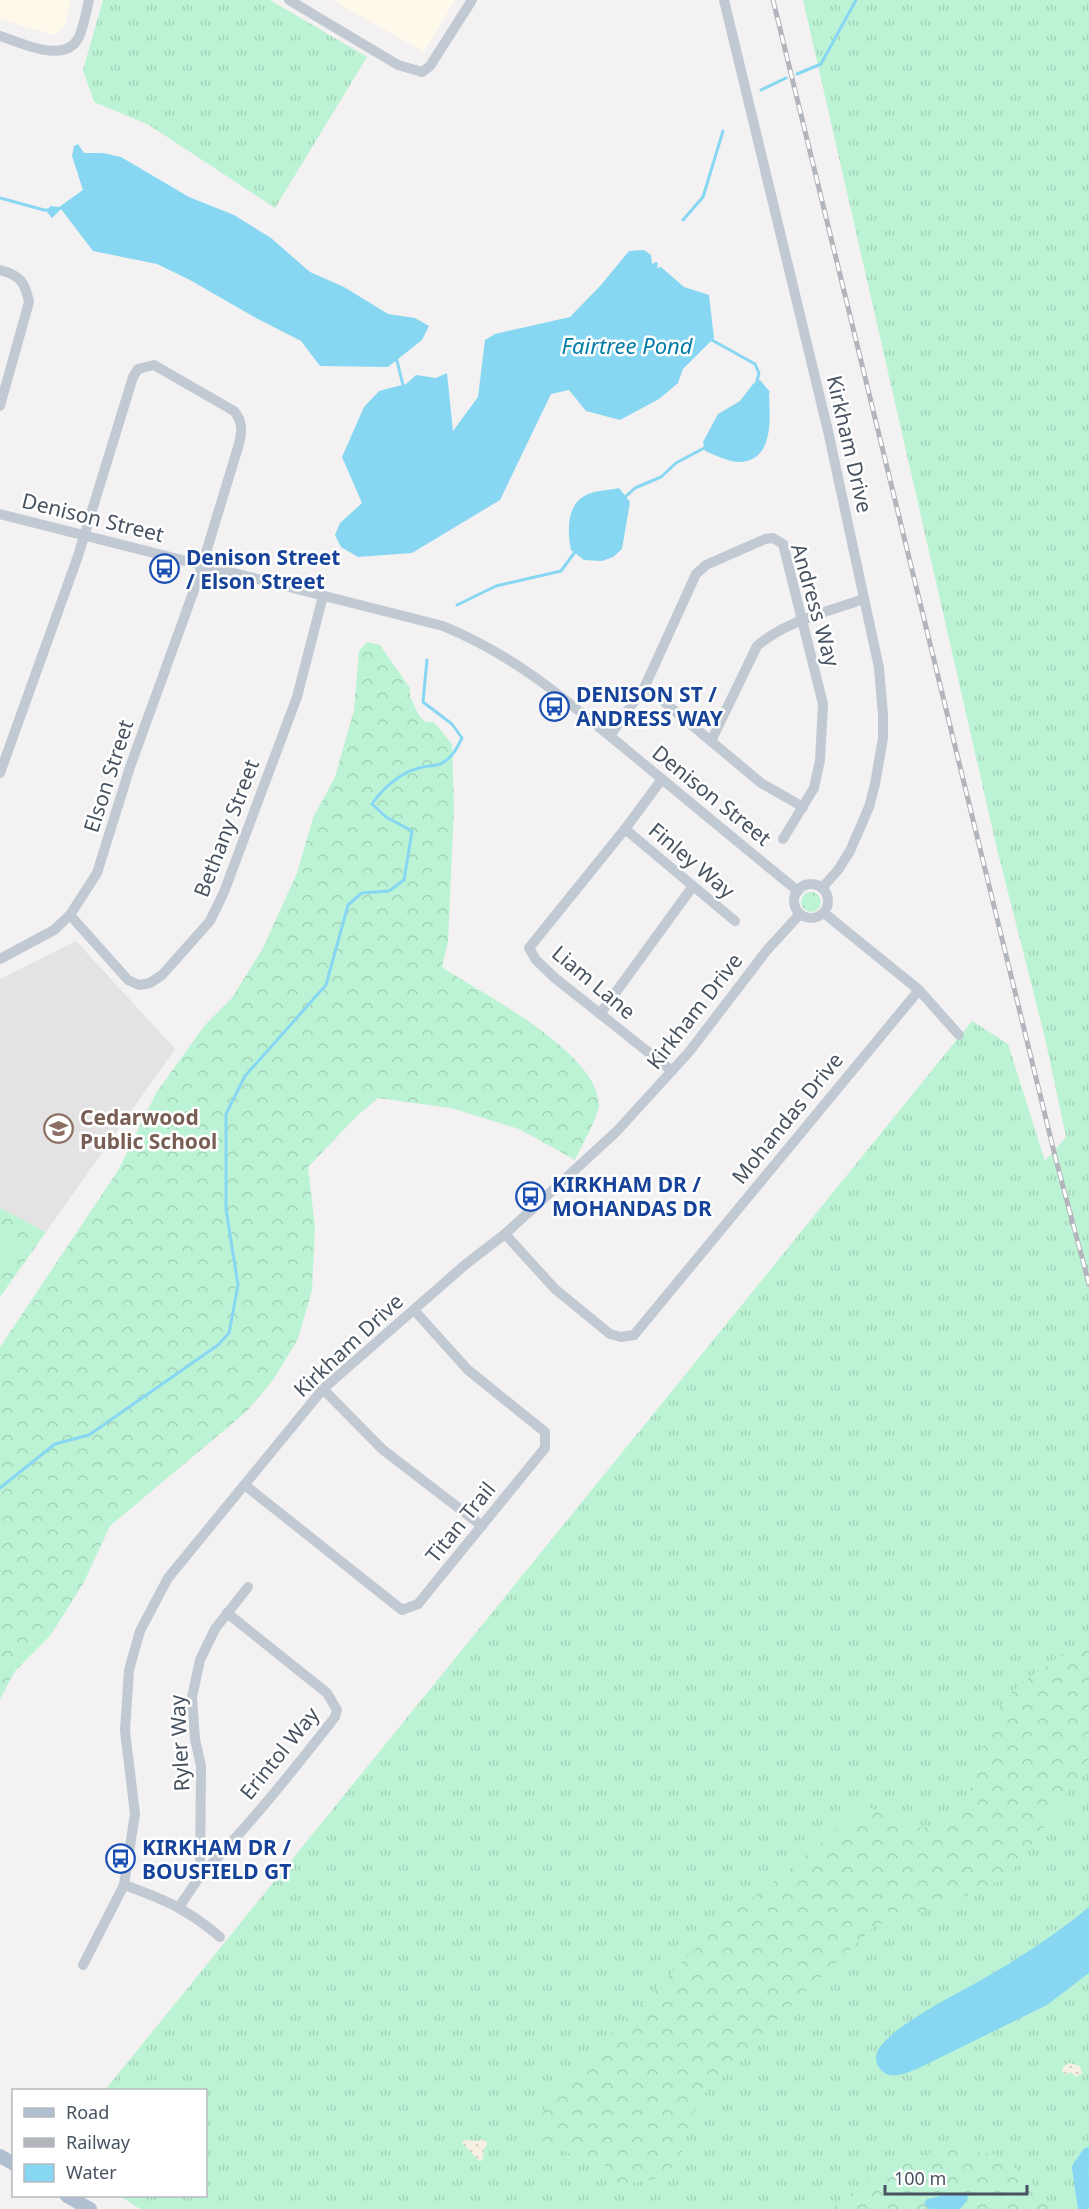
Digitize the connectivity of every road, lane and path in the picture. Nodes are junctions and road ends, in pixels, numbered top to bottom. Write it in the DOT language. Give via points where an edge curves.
graph roads {
  1 [pos="89,0"];
  2 [pos="289,0"];
  3 [pos="472,0"];
  4 [pos="724,0"];
  5 [pos="0,36"];
  6 [pos="0,270"];
  7 [pos="0,406"];
  8 [pos="0,514"];
  9 [pos="84,535"];
  10 [pos="202,565"];
  11 [pos="322,596"];
  12 [pos="864,599"];
  13 [pos="803,620"];
  14 [pos="645,686"];
  15 [pos="610,736"];
  16 [pos="711,741"];
  17 [pos="0,773"];
  18 [pos="662,779"];
  19 [pos="802,807"];
  20 [pos="625,829"];
  21 [pos="783,839"];
  22 [pos="693,885"];
  23 [pos="822,888"];
  24 [pos="798,891"];
  25 [pos="824,913"];
  26 [pos="800,914"];
  27 [pos="70,915"];
  28 [pos="735,921"];
  29 [pos="0,959"];
  30 [pos="919,990"];
  31 [pos="600,1014"];
  32 [pos="959,1035"];
  33 [pos="672,1071"];
  34 [pos="505,1234"];
  35 [pos="414,1310"];
  36 [pos="323,1389"];
  37 [pos="246,1486"];
  38 [pos="482,1526"];
  39 [pos="248,1587"];
  40 [pos="227,1613"];
  41 [pos="200,1876"];
  42 [pos="124,1886"];
  43 [pos="179,1906"];
  44 [pos="220,1937"];
  45 [pos="83,1965"];
  46 [pos="69,2197"];
  47 [pos="90,2209"];
  1 -- 5 [label="street" via="79,37 62,52"];
  2 -- 3 [label="street" via="398,65 422,72 430,66"];
  4 -- 12 [label="street, Kirkham Drive" via="828,431"];
  6 -- 7 [label="street" via="20,279 27,288 29,302"];
  8 -- 9 [label="street, Denison Street"];
  9 -- 10 [label="street, Denison Street"];
  9 -- 10 [label="street, Elson Street" via="133,377 138,369 154,365 234,411 241,425 240,444"];
  9 -- 17 [label="street"];
  10 -- 11 [label="street, Denison Street"];
  10 -- 27 [label="street, Elson Street" via="97,873"];
  11 -- 15 [label="street, Denison Street" via="443,626 470,637 525,669"];
  11 -- 27 [label="street, Bethany Street" via="297,697 210,921 162,975 150,983 139,984 128,980"];
  12 -- 13 [label="street"];
  12 -- 23 [label="street, Kirkham Drive" via="882,691 880,761 869,807 854,843"];
  13 -- 14 [label="street, Andress Way" via="783,544 765,538 706,565 696,574"];
  13 -- 16 [label="street" via="768,636 757,646"];
  13 -- 19 [label="street, Andress Way" via="823,705 820,760 814,788"];
  14 -- 15 [label="street, Andress Way"];
  14 -- 16 [label="street"];
  15 -- 18 [label="street, Denison Street"];
  16 -- 19 [label="street" via="761,783"];
  18 -- 20 [label="street"];
  18 -- 24 [label="street, Denison Street"];
  19 -- 21 [label="street, Andress Way"];
  20 -- 22 [label="street, Finley Way"];
  20 -- 31 [label="street, Liam Lane" via="529,948 555,978"];
  22 -- 28 [label="street, Finley Way"];
  22 -- 31 [label="street"];
  23 -- 24 [label="street" via="812,884"];
  23 -- 25 [label="street" via="829,903"];
  24 -- 26 [label="street" via="794,904"];
  25 -- 26 [label="street" via="810,919"];
  25 -- 30 [label="street"];
  26 -- 33 [label="street, Kirkham Drive"];
  27 -- 29 [label="street, Elson Street" via="54,930"];
  30 -- 32 [label="street"];
  30 -- 34 [label="street, Mohandas Drive" via="634,1335 610,1334 555,1289"];
  31 -- 33 [label="street, Liam Lane"];
  33 -- 34 [label="street, Kirkham Drive" via="617,1131"];
  34 -- 35 [label="street, Kirkham Drive"];
  35 -- 36 [label="street, Kirkham Drive"];
  35 -- 38 [label="street, Titan Trail" via="468,1371 545,1432 545,1448"];
  36 -- 37 [label="street, Kirkham Drive"];
  36 -- 38 [label="street" via="382,1449"];
  37 -- 38 [label="street, Titan Trail" via="402,1610 418,1604"];
  37 -- 42 [label="street, Kirkham Drive" via="168,1578 140,1632 129,1670 125,1721 135,1814"];
  39 -- 40 [label="street, Ryler Way"];
  40 -- 41 [label="street, Ryler Way" via="200,1660 192,1697 201,1766"];
  40 -- 41 [label="street, Erintol Way" via="327,1693 337,1710 275,1790"];
  41 -- 43 [label="street"];
  42 -- 43 [label="street"];
  42 -- 45 [label="street, Kirkham Drive"];
  43 -- 44 [label="street"];
  46 -- 47 [label="main road"];
}
